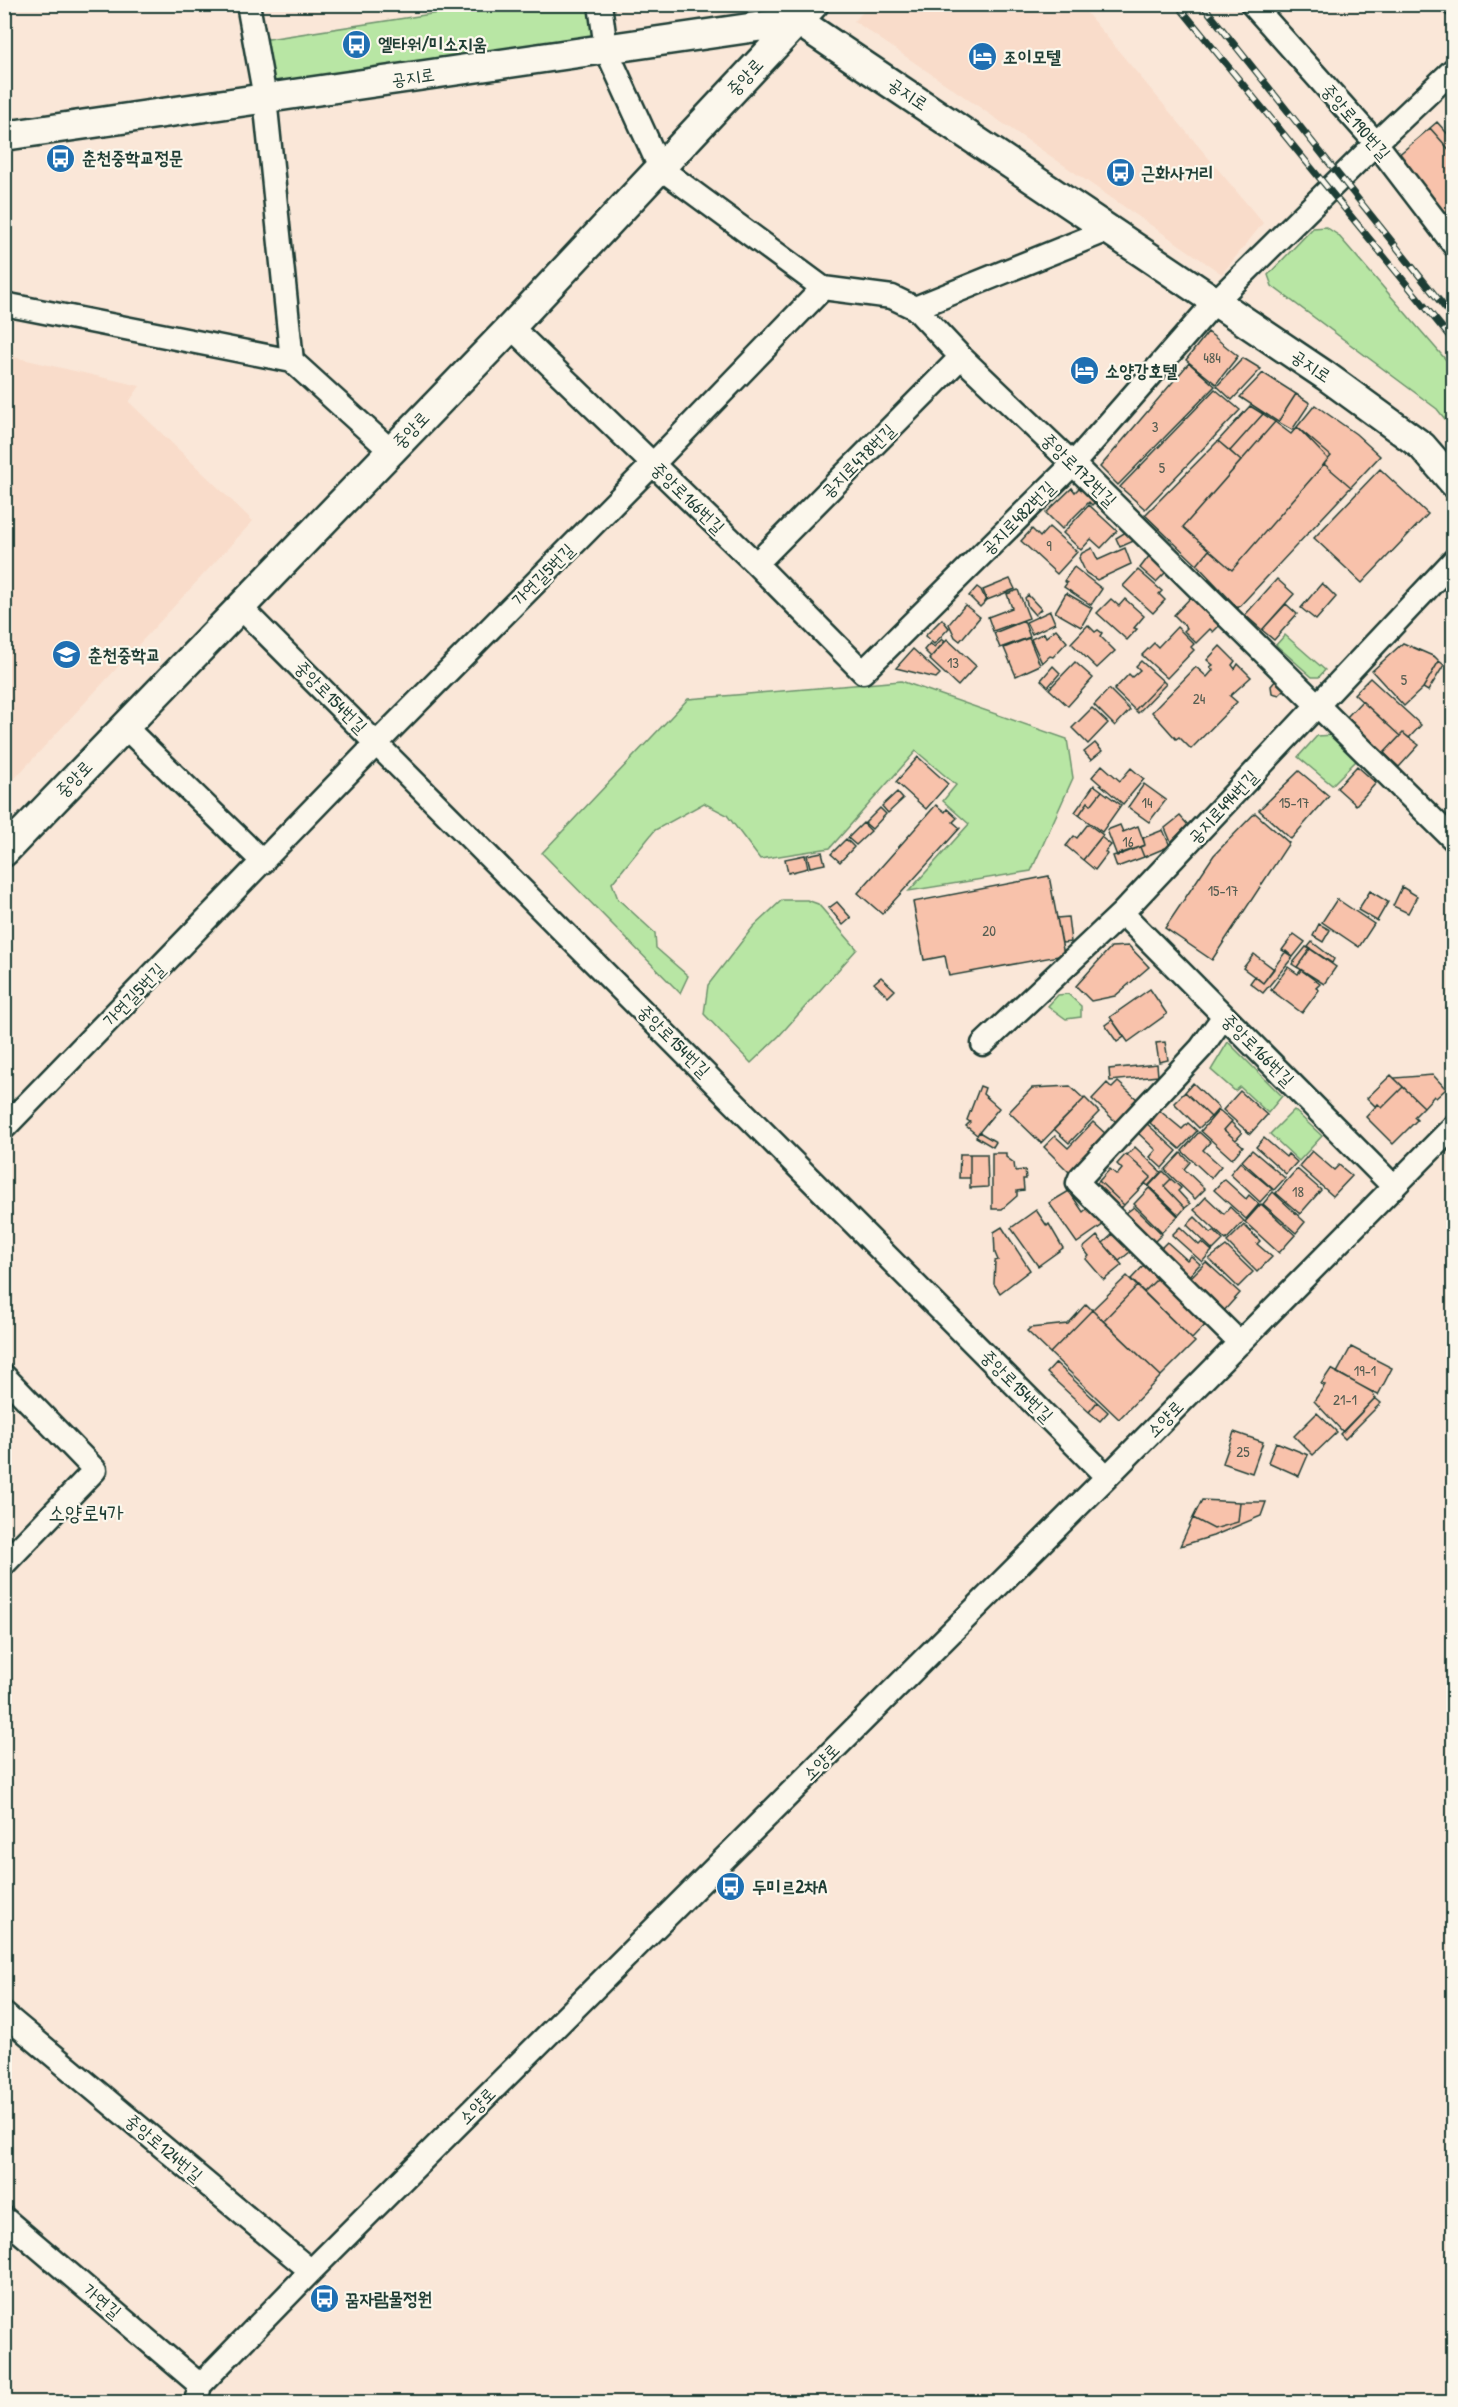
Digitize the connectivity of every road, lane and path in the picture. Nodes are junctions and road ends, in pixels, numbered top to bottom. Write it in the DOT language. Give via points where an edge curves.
graph roads {
  1 [pos="248,4"];
  2 [pos="600,4"];
  3 [pos="1252,4"];
  4 [pos="806,13"];
  5 [pos="606,49"];
  6 [pos="1454,69"];
  7 [pos="265,98"];
  8 [pos="4,136"];
  9 [pos="1376,143"];
  10 [pos="660,168"];
  11 [pos="1108,230"];
  12 [pos="1454,245"];
  13 [pos="823,288"];
  14 [pos="1214,303"];
  15 [pos="4,304"];
  16 [pos="915,308"];
  17 [pos="511,327"];
  18 [pos="960,357"];
  19 [pos="292,361"];
  20 [pos="391,451"];
  21 [pos="653,464"];
  22 [pos="1073,464"];
  23 [pos="1454,483"];
  24 [pos="1454,560"];
  25 [pos="756,564"];
  26 [pos="240,607"];
  27 [pos="863,672"];
  28 [pos="1319,705"];
  29 [pos="124,726"];
  30 [pos="378,742"];
  31 [pos="1454,840"];
  32 [pos="4,852"];
  33 [pos="263,862"];
  34 [pos="1122,913"];
  35 [pos="1224,1016"];
  36 [pos="983,1044"];
  37 [pos="1454,1126"];
  38 [pos="4,1128"];
  39 [pos="1394,1187"];
  40 [pos="1240,1343"];
  41 [pos="4,1376"];
  42 [pos="1107,1477"];
  43 [pos="4,1564"];
  44 [pos="8,2027"];
  45 [pos="4,2218"];
  46 [pos="311,2271"];
  47 [pos="198,2394"];
  1 -- 7 [label="street"];
  2 -- 5 [label="street"];
  3 -- 9 [label="street, 중앙로190번길"];
  4 -- 5 [label="street, 공지로"];
  4 -- 10 [label="street, 중앙로"];
  4 -- 11 [label="street, 공지로"];
  5 -- 7 [label="street, 공지로"];
  5 -- 10 [label="street"];
  6 -- 9 [label="street, 공지로482번길"];
  7 -- 8 [label="street, 공지로"];
  7 -- 19 [label="street"];
  9 -- 12 [label="street, 중앙로190번길"];
  9 -- 14 [label="street, 공지로482번길"];
  10 -- 13 [label="street, 중앙로172번길"];
  10 -- 17 [label="street, 중앙로"];
  11 -- 14 [label="street, 공지로"];
  11 -- 16 [label="street"];
  13 -- 16 [label="street, 중앙로172번길" via="892,297"];
  13 -- 21 [label="street, 가연길5번길"];
  14 -- 22 [label="street, 공지로482번길"];
  14 -- 23 [label="street, 공지로" via="1326,376 1422,446"];
  15 -- 19 [label="street"];
  16 -- 18 [label="street, 중앙로172번길"];
  17 -- 20 [label="street, 중앙로"];
  17 -- 21 [label="street, 중앙로166번길"];
  18 -- 22 [label="street, 중앙로172번길"];
  18 -- 25 [label="street, 공지로478번길"];
  19 -- 20 [label="street"];
  20 -- 26 [label="street, 중앙로"];
  21 -- 25 [label="street, 중앙로166번길"];
  21 -- 30 [label="street, 가연길5번길"];
  22 -- 27 [label="street, 공지로482번길"];
  22 -- 28 [label="street, 중앙로172번길"];
  24 -- 28 [label="street, 공지로494번길"];
  25 -- 27 [label="street, 중앙로166번길"];
  26 -- 29 [label="street, 중앙로"];
  26 -- 30 [label="street, 중앙로154번길"];
  28 -- 31 [label="street, 중앙로172번길"];
  28 -- 34 [label="street, 공지로494번길"];
  29 -- 32 [label="street, 중앙로"];
  29 -- 33 [label="street"];
  30 -- 33 [label="street, 가연길5번길"];
  30 -- 42 [label="street, 중앙로154번길"];
  33 -- 38 [label="street, 가연길5번길"];
  34 -- 35 [label="street, 중앙로166번길"];
  34 -- 36 [label="street, 공지로494번길"];
  35 -- 39 [label="street, 중앙로166번길"];
  35 -- 40 [label="street" via="1201,1047 1078,1183"];
  37 -- 39 [label="street, 소양로"];
  39 -- 40 [label="street, 소양로"];
  40 -- 42 [label="street, 소양로"];
  41 -- 43 [label="street" via="95,1470"];
  42 -- 46 [label="street, 소양로"];
  44 -- 46 [label="street, 중앙로124번길"];
  45 -- 47 [label="street, 가연길"];
  46 -- 47 [label="street, 소양로"];
}
